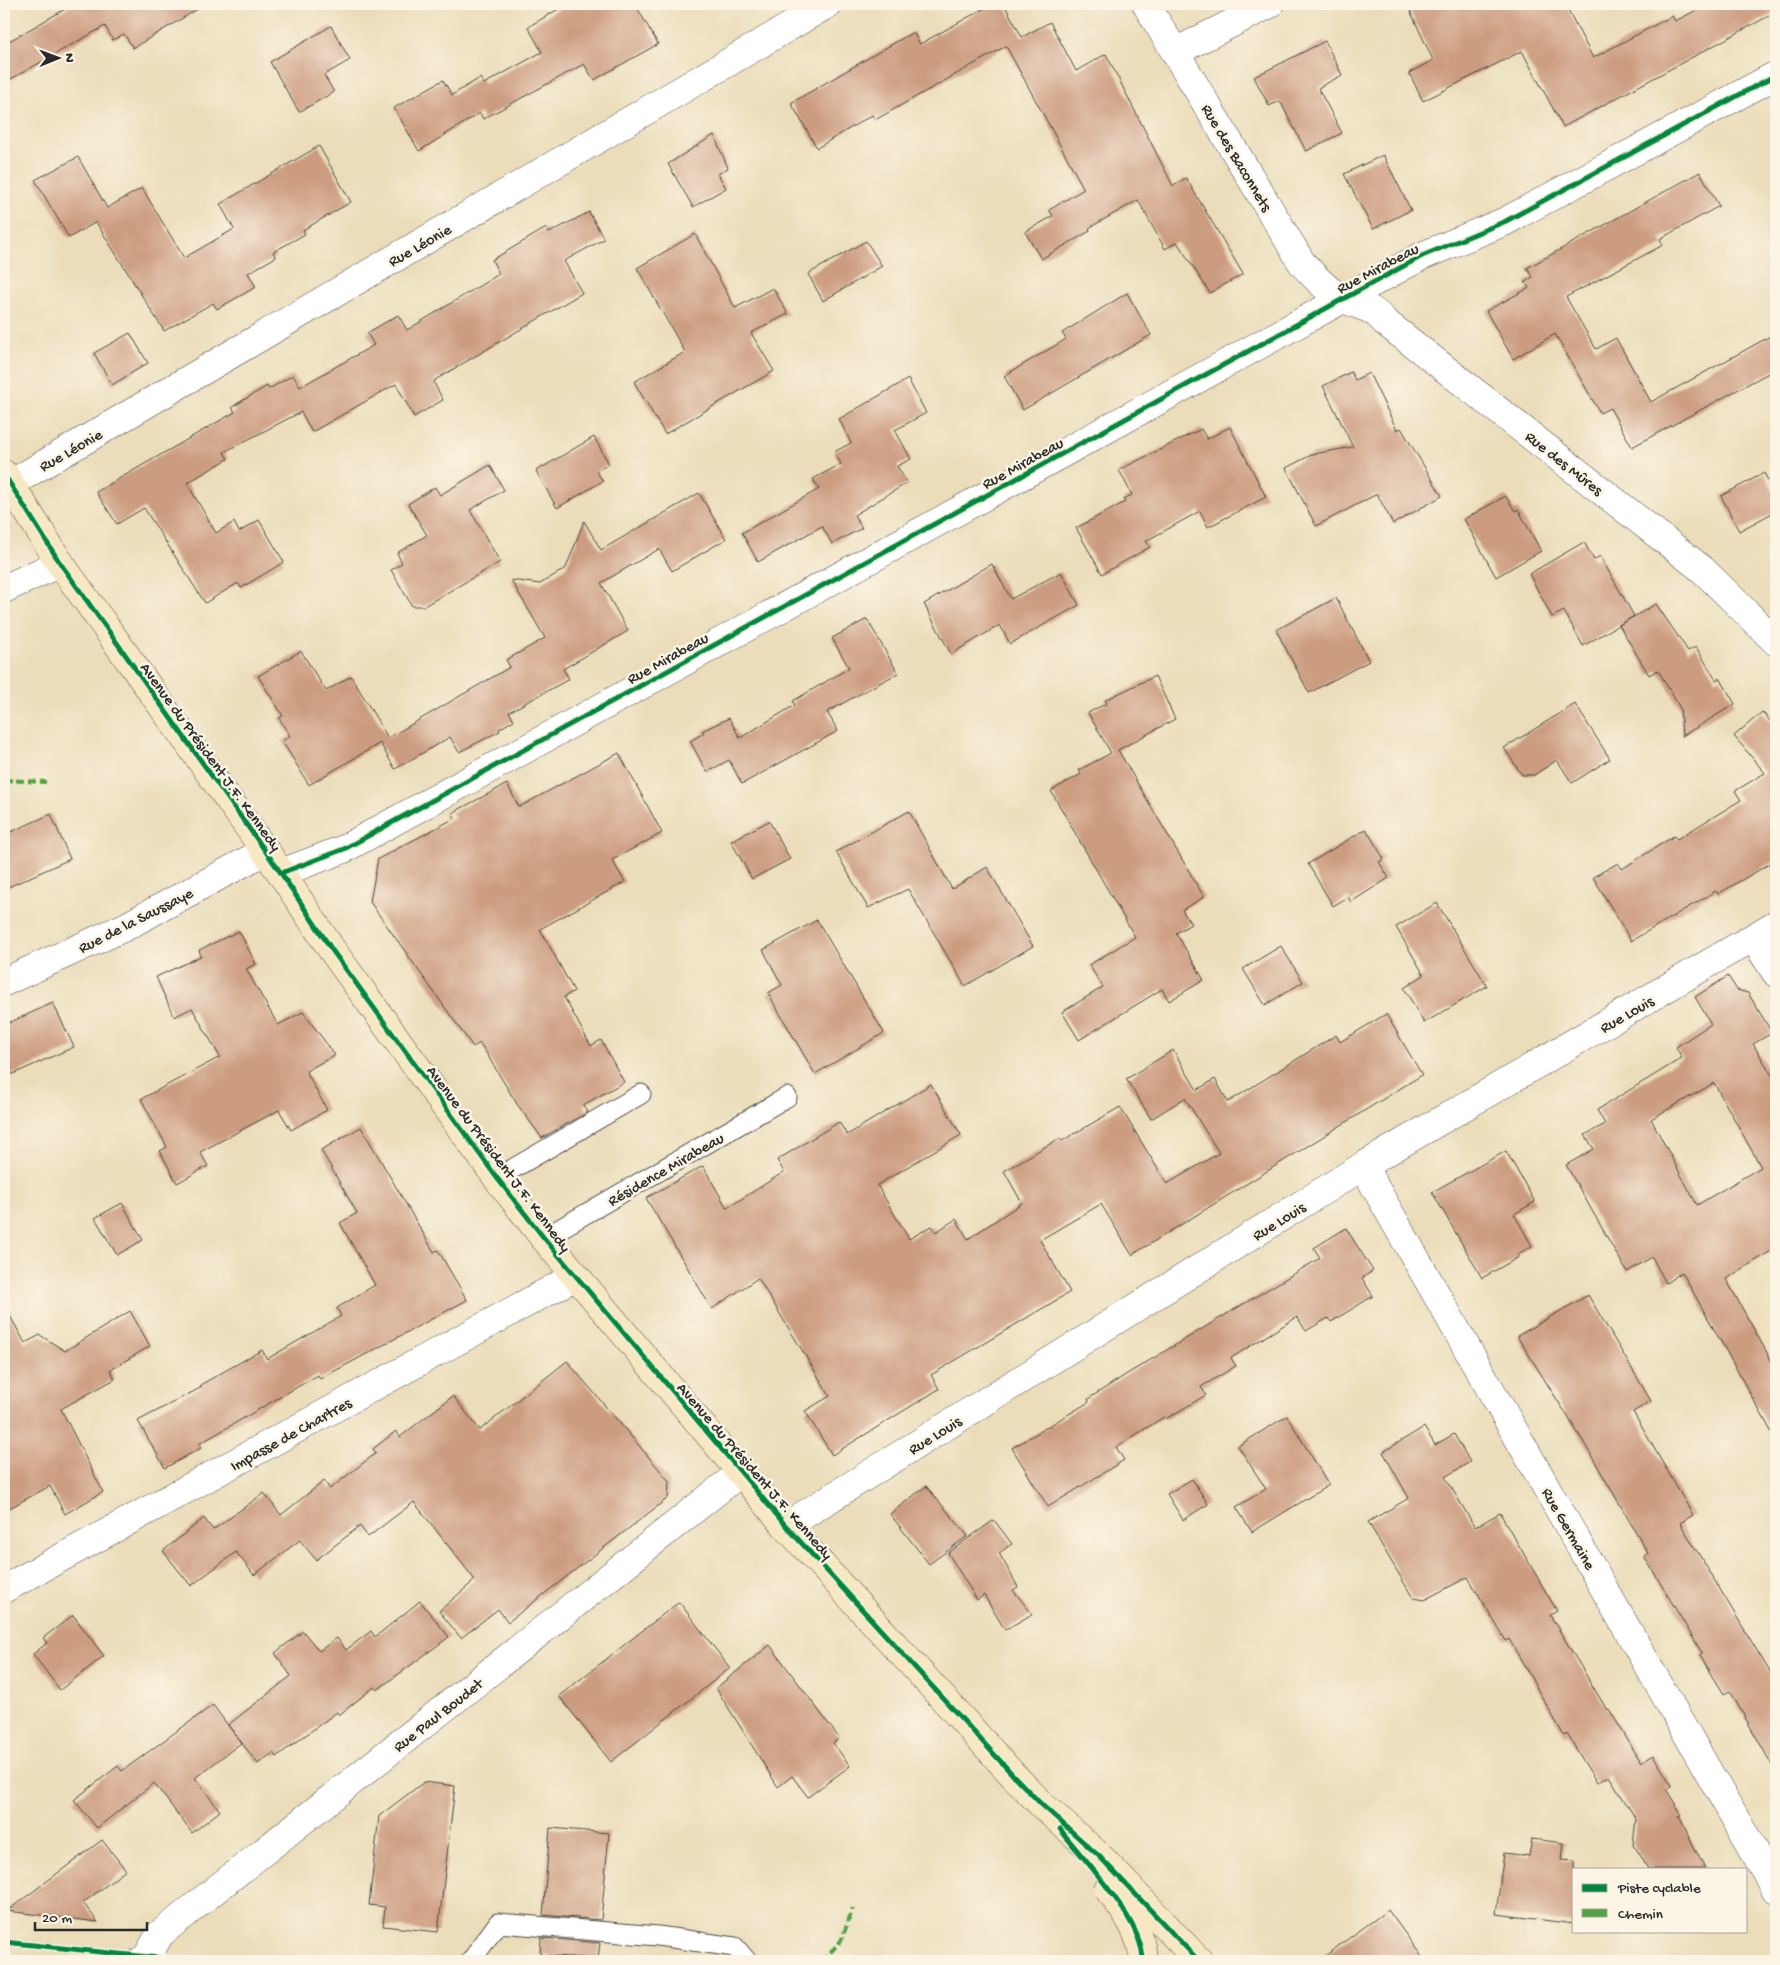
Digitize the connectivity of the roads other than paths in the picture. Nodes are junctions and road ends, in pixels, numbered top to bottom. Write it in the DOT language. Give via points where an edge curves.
graph roads {
  1 [pos="828,4"];
  2 [pos="1146,4"];
  3 [pos="1270,4"];
  4 [pos="1175,52"];
  5 [pos="1776,75"];
  6 [pos="1342,299"];
  7 [pos="7,479"];
  8 [pos="60,563"];
  9 [pos="4,589"];
  10 [pos="1776,642"];
  11 [pos="265,851"];
  12 [pos="281,873"];
  13 [pos="1776,924"];
  14 [pos="1754,939"];
  15 [pos="1776,973"];
  16 [pos="4,982"];
  17 [pos="641,1094"];
  18 [pos="787,1097"];
  19 [pos="1363,1166"];
  20 [pos="496,1178"];
  21 [pos="544,1238"];
  22 [pos="576,1276"];
  23 [pos="740,1473"];
  24 [pos="786,1526"];
  25 [pos="4,1589"];
  26 [pos="1042,1805"];
  27 [pos="1776,1890"];
  28 [pos="141,1961"];
  29 [pos="471,1961"];
  30 [pos="747,1961"];
  31 [pos="1143,1961"];
  32 [pos="1199,1961"];
  1 -- 7 [label="street, Rue Léonie"];
  2 -- 4 [label="street, Rue des Baconnets"];
  3 -- 4 [label="street"];
  4 -- 6 [label="street, Rue des Baconnets" via="1302,262 1323,285"];
  5 -- 6 [label="street, Rue Mirabeau" via="1506,221 1422,256"];
  6 -- 10 [label="street, Rue des Mûres" via="1375,310 1385,322 1703,570"];
  6 -- 12 [label="street, Rue Mirabeau" via="344,849"];
  7 -- 8 [label="street, Avenue du Président J.F. Kennedy"];
  8 -- 9 [label="street"];
  8 -- 11 [label="street, Avenue du Président J.F. Kennedy"];
  11 -- 12 [label="street, Avenue du Président J.F. Kennedy"];
  11 -- 16 [label="street, Rue de la Saussaye" via="125,927"];
  12 -- 20 [label="street, Avenue du Président J.F. Kennedy" via="332,950"];
  13 -- 14 [label="street, Rue Louis"];
  14 -- 15 [label="street"];
  14 -- 19 [label="street, Rue Louis"];
  17 -- 20 [label="lane"];
  18 -- 21 [label="lane, Résidence Mirabeau"];
  19 -- 24 [label="street, Rue Louis"];
  19 -- 27 [label="street, Rue Germaine"];
  20 -- 21 [label="street, Avenue du Président J.F. Kennedy"];
  21 -- 22 [label="street, Avenue du Président J.F. Kennedy"];
  22 -- 23 [label="street, Avenue du Président J.F. Kennedy"];
  22 -- 25 [label="street, Impasse de Chartres"];
  23 -- 24 [label="street, Avenue du Président J.F. Kennedy"];
  23 -- 28 [label="street, Rue Paul Boudet" via="160,1934 147,1957"];
  24 -- 26 [label="street, Avenue du Président J.F. Kennedy"];
  26 -- 31 [label="street, Avenue du Président J.F. Kennedy" via="1126,1912 1143,1951"];
  26 -- 32 [label="street, Avenue du Président J.F. Kennedy" via="1099,1856"];
  29 -- 30 [label="lane" via="498,1923 658,1936 735,1947"];
}
